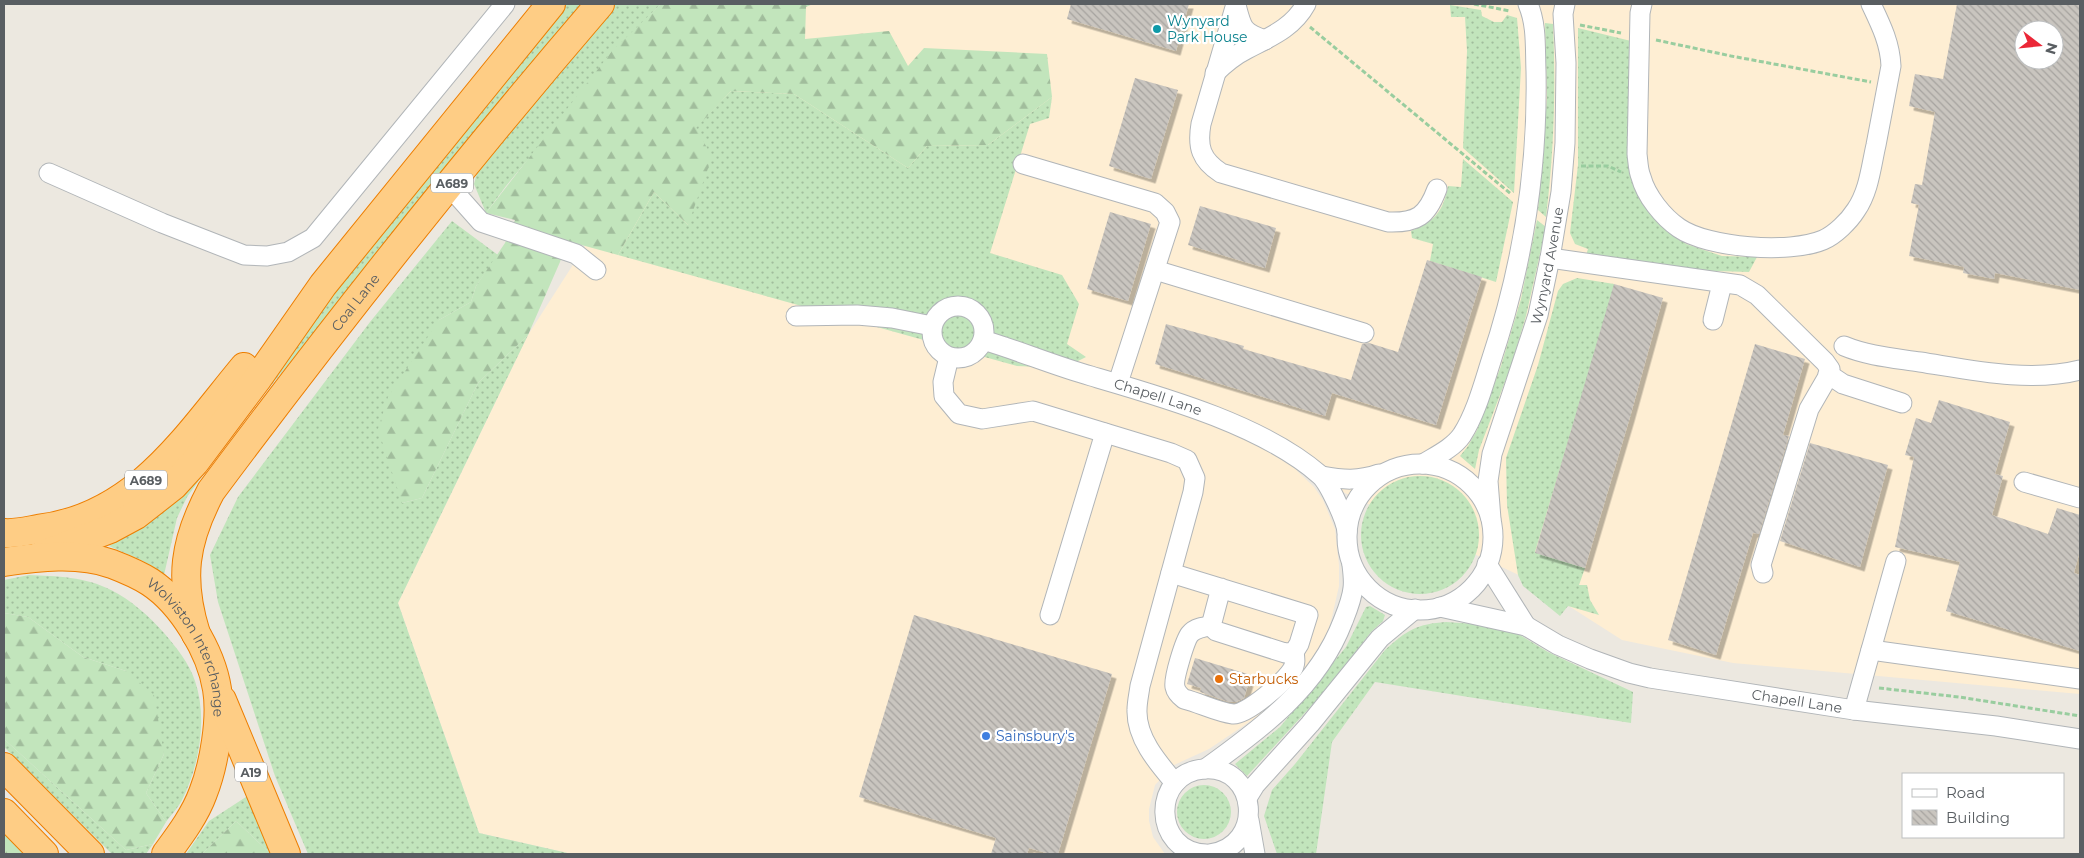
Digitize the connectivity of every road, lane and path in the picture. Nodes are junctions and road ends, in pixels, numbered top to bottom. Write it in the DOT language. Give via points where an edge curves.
graph roads {
  1 [pos="505,4"];
  2 [pos="551,4"];
  3 [pos="600,4"];
  4 [pos="1236,4"];
  5 [pos="1474,4"];
  6 [pos="1642,4"];
  7 [pos="1871,4"];
  8 [pos="1302,10"];
  9 [pos="1531,10"];
  10 [pos="1564,13"];
  11 [pos="1639,36"];
  12 [pos="1265,40"];
  13 [pos="1215,73"];
  14 [pos="1887,85"];
  15 [pos="1023,164"];
  16 [pos="1563,165"];
  17 [pos="49,173"];
  18 [pos="1640,174"];
  19 [pos="449,186"];
  20 [pos="1436,189"];
  21 [pos="1527,207"];
  22 [pos="1550,258"];
  23 [pos="596,270"];
  24 [pos="1155,270"];
  25 [pos="1722,284"];
  26 [pos="323,285"];
  27 [pos="796,316"];
  28 [pos="1713,320"];
  29 [pos="932,326"];
  30 [pos="1364,333"];
  31 [pos="984,340"];
  32 [pos="1844,346"];
  33 [pos="949,357"];
  34 [pos="2080,370"];
  35 [pos="1828,374"];
  36 [pos="1118,383"];
  37 [pos="1902,403"];
  38 [pos="1105,433"];
  39 [pos="1422,464"];
  40 [pos="1386,472"];
  41 [pos="1322,476"];
  42 [pos="2024,482"];
  43 [pos="2080,498"];
  44 [pos="1491,519"];
  45 [pos="4,533"];
  46 [pos="1347,538"];
  47 [pos="40,556"];
  48 [pos="1896,561"];
  49 [pos="4,562"];
  50 [pos="1352,564"];
  51 [pos="1487,564"];
  52 [pos="1763,572"];
  53 [pos="1171,573"];
  54 [pos="1220,588"];
  55 [pos="1440,607"];
  56 [pos="1415,609"];
  57 [pos="1050,615"];
  58 [pos="1211,626"];
  59 [pos="1526,626"];
  60 [pos="196,634"];
  61 [pos="1871,650"];
  62 [pos="1294,652"];
  63 [pos="2080,680"];
  64 [pos="1861,686"];
  65 [pos="217,689"];
  66 [pos="1854,710"];
  67 [pos="2080,716"];
  68 [pos="2080,739"];
  69 [pos="4,767"];
  70 [pos="1205,769"];
  71 [pos="1175,783"];
  72 [pos="1247,798"];
  73 [pos="4,813"];
  74 [pos="1249,820"];
  75 [pos="1171,849"];
  76 [pos="44,854"];
  77 [pos="90,854"];
  78 [pos="166,854"];
  79 [pos="286,854"];
  80 [pos="1213,854"];
  81 [pos="1255,854"];
  1 -- 17 [label="street" via="314,238 288,252 267,256 244,255"];
  2 -- 26 [label="highway, A689"];
  3 -- 19 [label="highway, Coal Lane / A689"];
  4 -- 12 [label="street" via="1243,28 1250,35"];
  4 -- 13 [label="street"];
  5 -- 9 [label="path"];
  6 -- 11 [label="street"];
  7 -- 14 [label="street" via="1886,35 1890,52"];
  8 -- 12 [label="street" via="1290,25"];
  8 -- 21 [label="path"];
  9 -- 21 [label="street, Wynyard Avenue" via="1536,91"];
  10 -- 11 [label="path"];
  10 -- 16 [label="street, Wynyard Avenue"];
  11 -- 14 [label="path"];
  11 -- 18 [label="street" via="1637,154"];
  12 -- 13 [label="street" via="1245,49"];
  13 -- 20 [label="street" via="1198,140 1210,166 1221,173 1388,222 1407,222 1425,213"];
  14 -- 18 [label="street" via="1867,188 1857,210 1825,239 1792,248 1721,244 1700,238 1679,228 1663,213 1648,193"];
  15 -- 24 [label="street" via="1155,203 1170,222"];
  16 -- 18 [label="path" via="1608,166"];
  16 -- 22 [label="street, Wynyard Avenue"];
  19 -- 23 [label="street" via="481,222 576,254"];
  19 -- 60 [label="highway, Coal Lane / A689" via="306,365 211,491 188,549 185,576 188,606"];
  21 -- 39 [label="street, Wynyard Avenue" via="1522,246 1508,305 1470,421 1446,451"];
  22 -- 25 [label="street"];
  22 -- 44 [label="street, Wynyard Avenue" via="1535,324 1492,454 1488,481"];
  24 -- 30 [label="street"];
  24 -- 36 [label="street"];
  25 -- 28 [label="street"];
  25 -- 35 [label="street" via="1740,286 1757,295 1825,362 1830,370"];
  26 -- 45 [label="highway, A689" via="248,362 169,456 127,496 83,519 50,528"];
  26 -- 47 [label="highway, A689" via="258,378 173,486 136,515 110,529"];
  27 -- 29 [label="street" via="857,314"];
  29 -- 31 [label="street" via="946,308 969,308 984,325"];
  29 -- 33 [label="street" via="933,341"];
  31 -- 33 [label="street" via="970,356"];
  31 -- 36 [label="street, Chapell Lane"];
  32 -- 34 [label="street" via="1863,354 1978,371 2030,375"];
  33 -- 38 [label="street" via="943,382 944,396 959,414 982,419 1033,411"];
  35 -- 37 [label="street" via="1843,384"];
  35 -- 52 [label="street" via="1809,409 1760,564"];
  36 -- 41 [label="street, Chapell Lane" via="1232,423 1274,444"];
  38 -- 53 [label="street" via="1187,460 1196,478"];
  38 -- 57 [label="street"];
  39 -- 40 [label="street, Wynyard Avenue"];
  39 -- 44 [label="street, Wynyard Avenue" via="1446,468 1466,480 1481,497"];
  40 -- 41 [label="street, Chapell Lane" via="1364,479"];
  40 -- 46 [label="street, Wynyard Avenue" via="1357,500"];
  41 -- 46 [label="street" via="1347,527"];
  42 -- 43 [label="street"];
  44 -- 51 [label="street, Wynyard Avenue" via="1493,542"];
  46 -- 50 [label="street, Wynyard Avenue"];
  47 -- 49 [label="highway, Wolviston Interchange / A689"];
  47 -- 60 [label="highway, Wolviston Interchange / A689" via="88,559 131,573 162,592"];
  48 -- 61 [label="street"];
  50 -- 56 [label="street, Wynyard Avenue" via="1377,596"];
  50 -- 70 [label="street" via="1353,589 1347,610 1335,641 1318,669 1267,723"];
  51 -- 55 [label="street, Wynyard Avenue" via="1468,591"];
  51 -- 59 [label="street, Chapell Lane"];
  53 -- 54 [label="street"];
  53 -- 71 [label="street" via="1140,686 1137,711 1142,735 1157,762"];
  54 -- 58 [label="street"];
  54 -- 62 [label="street" via="1308,615"];
  55 -- 56 [label="street, Wynyard Avenue"];
  55 -- 59 [label="street, Chapell Lane"];
  56 -- 72 [label="street" via="1380,638"];
  58 -- 62 [label="street" via="1233,637 1285,653"];
  58 -- 62 [label="street" via="1198,628 1189,635 1176,674 1175,687 1184,699 1233,714 1243,713 1292,670"];
  59 -- 66 [label="street, Chapell Lane" via="1558,645 1629,673"];
  60 -- 65 [label="highway, Wolviston Interchange / A689" via="208,656"];
  61 -- 63 [label="street"];
  61 -- 64 [label="street"];
  64 -- 66 [label="street"];
  64 -- 67 [label="path"];
  65 -- 78 [label="highway, Wolviston Interchange / A689" via="213,764 194,814"];
  65 -- 79 [label="highway, A19"];
  66 -- 68 [label="street, Chapell Lane"];
  69 -- 77 [label="highway"];
  70 -- 71 [label="street" via="1188,773"];
  70 -- 72 [label="street" via="1232,778"];
  71 -- 75 [label="street" via="1166,797 1164,814"];
  72 -- 74 [label="street"];
  73 -- 76 [label="highway"];
  74 -- 80 [label="street" via="1238,841"];
  74 -- 81 [label="street"];
  75 -- 80 [label="street"];
}
